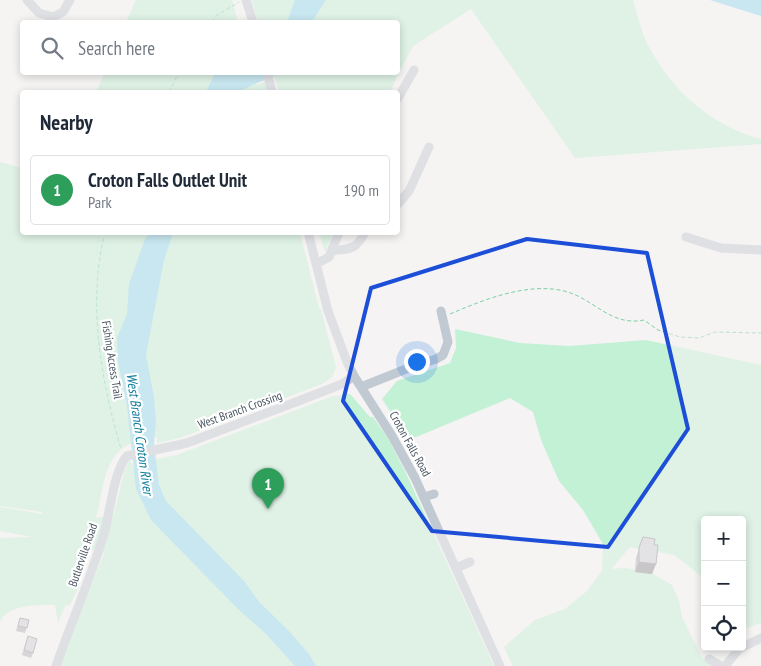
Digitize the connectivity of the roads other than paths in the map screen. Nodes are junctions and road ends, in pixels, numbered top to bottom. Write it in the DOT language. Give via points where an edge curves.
graph roads {
  1 [pos="27,0"];
  2 [pos="70,0"];
  3 [pos="246,0"];
  4 [pos="252,20"];
  5 [pos="414,70"];
  6 [pos="268,76"];
  7 [pos="272,90"];
  8 [pos="400,94"];
  9 [pos="429,147"];
  10 [pos="400,202"];
  11 [pos="309,235"];
  12 [pos="338,235"];
  13 [pos="363,235"];
  14 [pos="686,237"];
  15 [pos="761,250"];
  16 [pos="332,252"];
  17 [pos="316,264"];
  18 [pos="441,314"];
  19 [pos="354,376"];
  20 [pos="361,387"];
  21 [pos="128,457"];
  22 [pos="434,494"];
  23 [pos="424,497"];
  24 [pos="470,562"];
  25 [pos="456,568"];
  26 [pos="761,638"];
  27 [pos="709,659"];
  28 [pos="56,666"];
  29 [pos="500,666"];
  30 [pos="721,666"];
  31 [pos="724,666"];
  1 -- 2 [label="street" via="39,13 53,17 63,12"];
  3 -- 4 [label="street"];
  5 -- 8 [label="street"];
  6 -- 7 [label="street"];
  9 -- 10 [label="street" via="409,191"];
  11 -- 17 [label="street, Croton Falls Road"];
  12 -- 16 [label="street"];
  13 -- 16 [label="street" via="351,249"];
  14 -- 15 [label="street" via="721,248"];
  16 -- 17 [label="street"];
  17 -- 19 [label="street, Croton Falls Road" via="334,331"];
  18 -- 20 [label="street" via="448,342 443,355"];
  19 -- 20 [label="street, Croton Falls Road"];
  19 -- 21 [label="street, West Branch Crossing" via="342,384 187,443"];
  20 -- 23 [label="street, Croton Falls Road" via="392,436"];
  21 -- 28 [label="street, Butlerville Road" via="118,471 99,551"];
  22 -- 23 [label="street"];
  23 -- 25 [label="street, Croton Falls Road"];
  24 -- 25 [label="street"];
  25 -- 29 [label="street, Croton Falls Road"];
  26 -- 31 [label="street" via="739,649"];
  27 -- 30 [label="street"];
}
